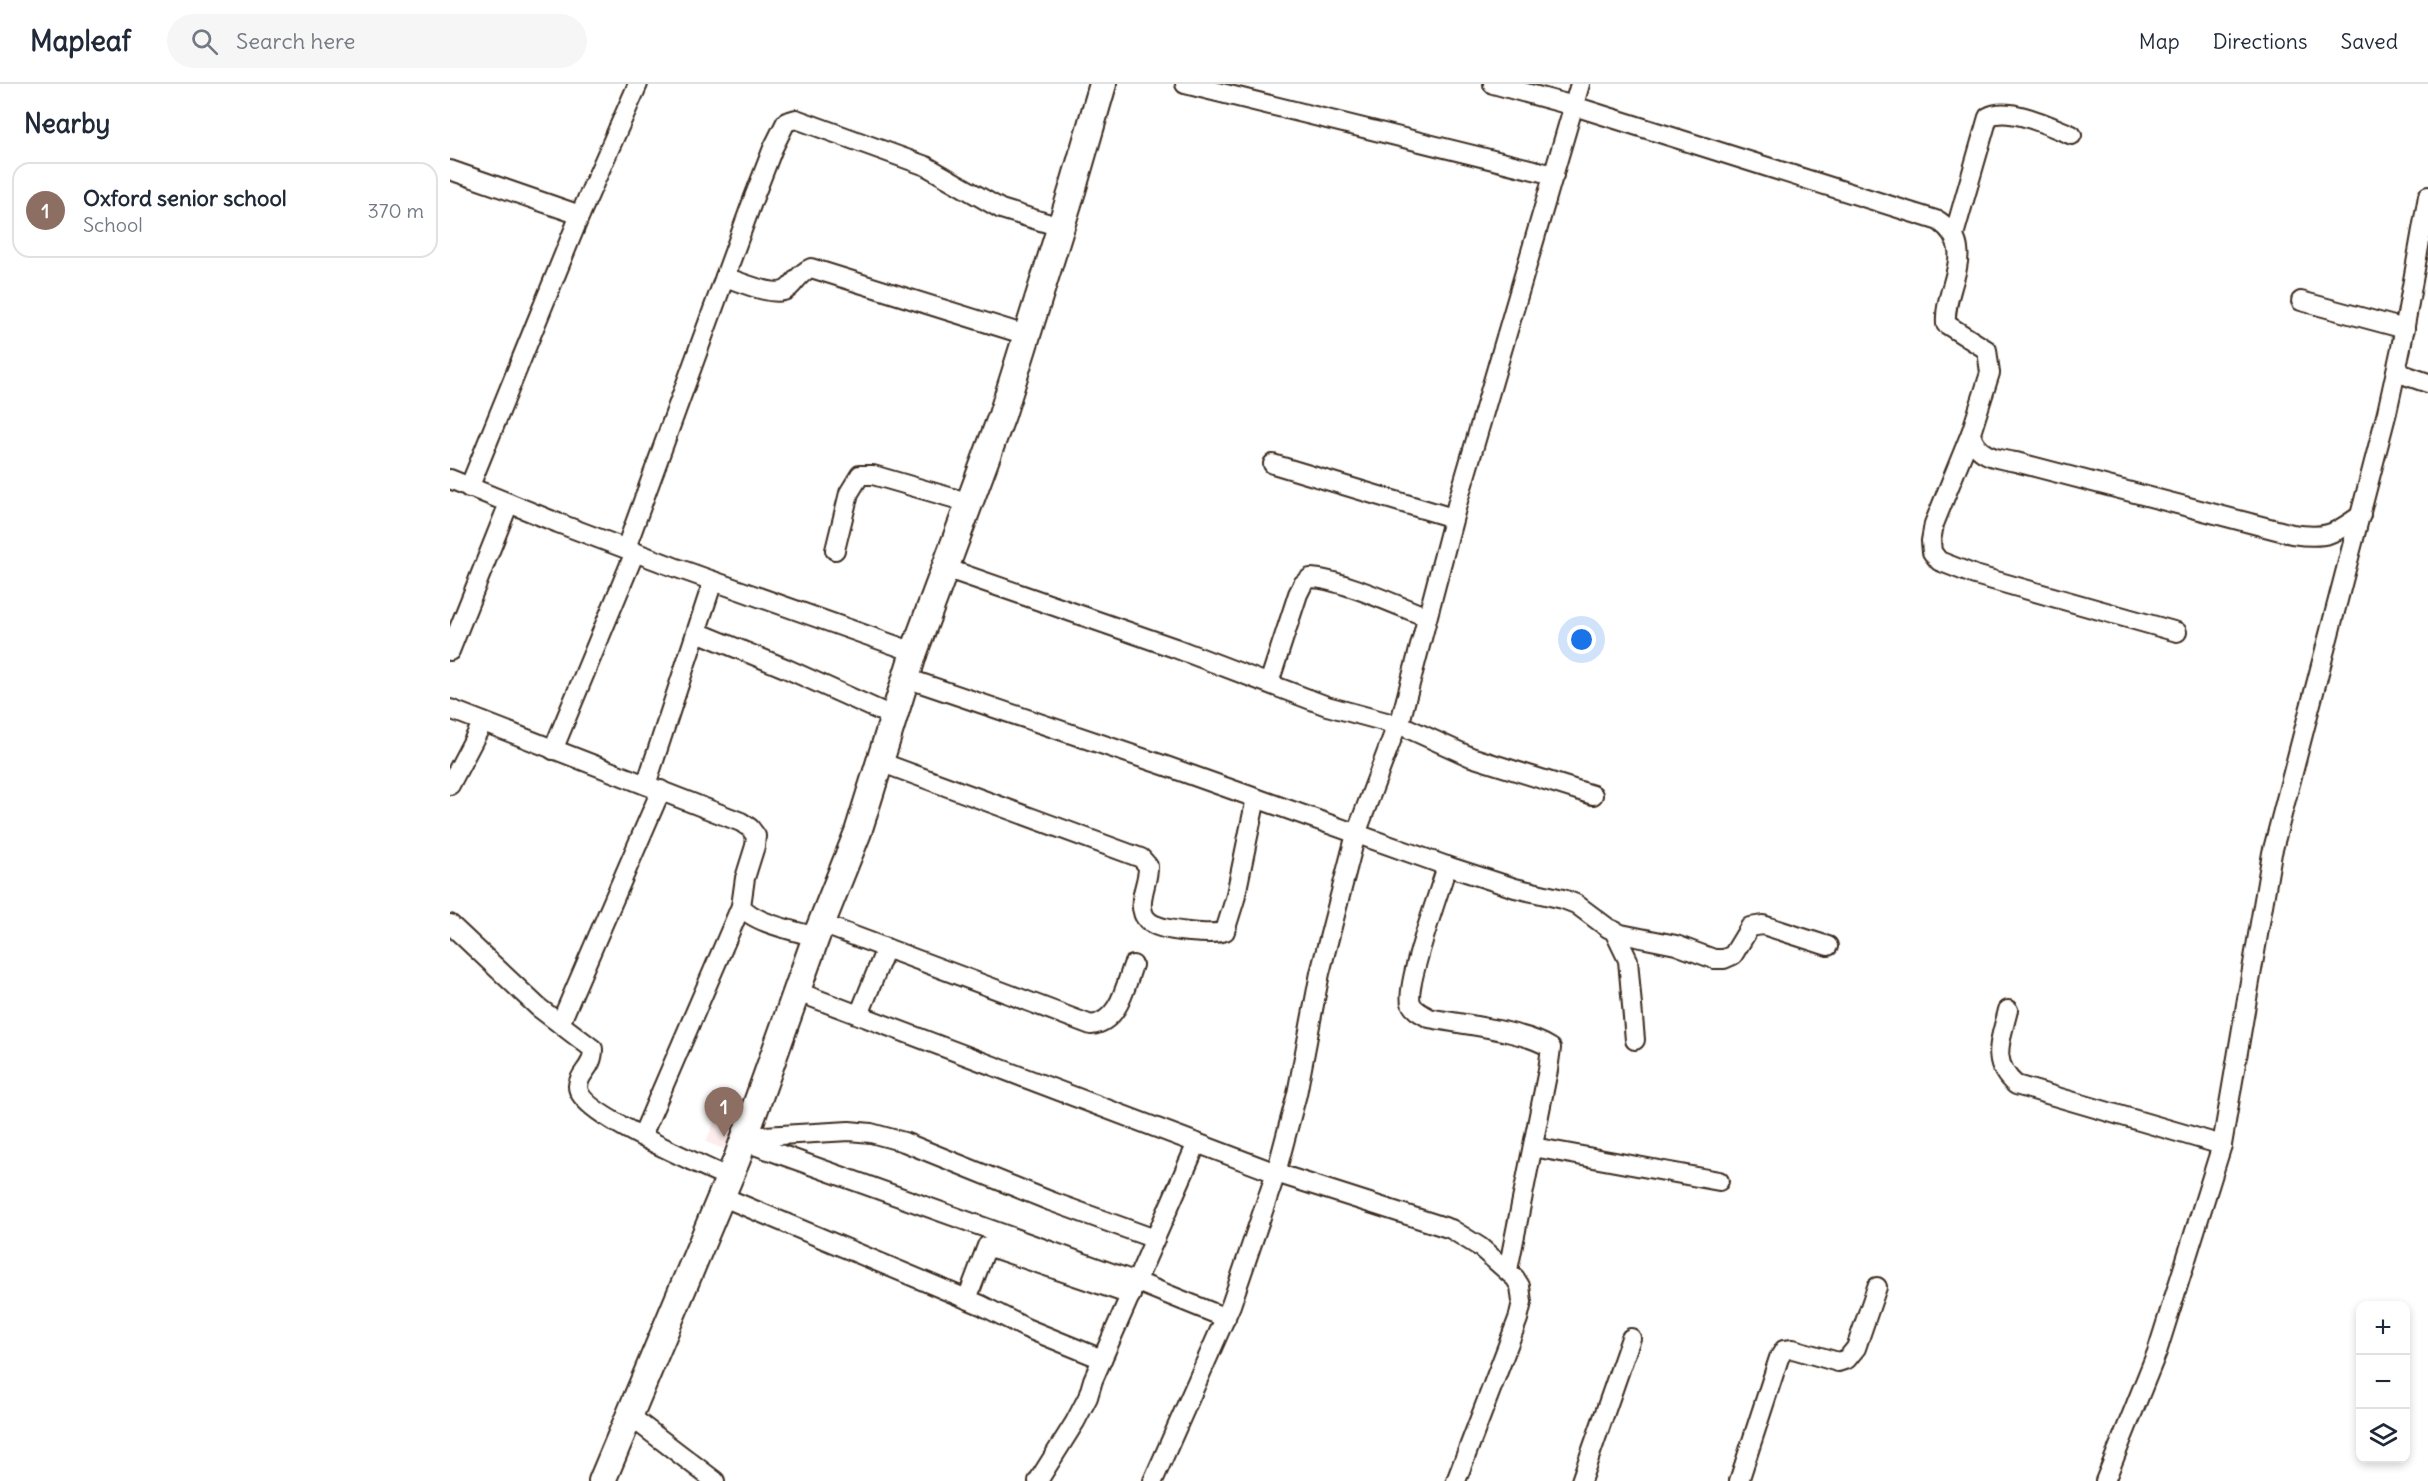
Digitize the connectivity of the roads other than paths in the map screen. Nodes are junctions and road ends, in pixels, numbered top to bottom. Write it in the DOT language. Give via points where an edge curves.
graph roads {
  1 [pos="638,84"];
  2 [pos="1103,84"];
  3 [pos="1185,84"];
  4 [pos="1493,84"];
  5 [pos="1581,84"];
  6 [pos="1574,106"];
  7 [pos="2072,135"];
  8 [pos="450,170"];
  9 [pos="1554,175"];
  10 [pos="2428,196"];
  11 [pos="580,215"];
  12 [pos="1060,227"];
  13 [pos="1954,234"];
  14 [pos="725,277"];
  15 [pos="2301,301"];
  16 [pos="2405,329"];
  17 [pos="1026,335"];
  18 [pos="2396,372"];
  19 [pos="2428,383"];
  20 [pos="1971,433"];
  21 [pos="1273,464"];
  22 [pos="450,479"];
  23 [pos="469,488"];
  24 [pos="970,502"];
  25 [pos="508,503"];
  26 [pos="2361,515"];
  27 [pos="1453,519"];
  28 [pos="631,550"];
  29 [pos="834,550"];
  30 [pos="945,568"];
  31 [pos="713,581"];
  32 [pos="1427,617"];
  33 [pos="697,632"];
  34 [pos="2177,632"];
  35 [pos="450,651"];
  36 [pos="914,652"];
  37 [pos="906,678"];
  38 [pos="1269,683"];
  39 [pos="450,709"];
  40 [pos="894,717"];
  41 [pos="483,722"];
  42 [pos="1396,725"];
  43 [pos="553,750"];
  44 [pos="880,762"];
  45 [pos="450,785"];
  46 [pos="653,788"];
  47 [pos="1593,795"];
  48 [pos="1256,798"];
  49 [pos="1356,834"];
  50 [pos="1447,866"];
  51 [pos="741,906"];
  52 [pos="450,924"];
  53 [pos="819,931"];
  54 [pos="1614,931"];
  55 [pos="1828,946"];
  56 [pos="886,948"];
  57 [pos="1133,965"];
  58 [pos="798,992"];
  59 [pos="2008,1010"];
  60 [pos="859,1015"];
  61 [pos="560,1024"];
  62 [pos="1635,1040"];
  63 [pos="642,1136"];
  64 [pos="744,1139"];
  65 [pos="1197,1143"];
  66 [pos="2222,1145"];
  67 [pos="1533,1147"];
  68 [pos="1276,1173"];
  69 [pos="1719,1181"];
  70 [pos="725,1187"];
  71 [pos="1155,1239"];
  72 [pos="1508,1270"];
  73 [pos="1877,1287"];
  74 [pos="1134,1288"];
  75 [pos="967,1299"];
  76 [pos="1226,1318"];
  77 [pos="1631,1338"];
  78 [pos="1102,1359"];
  79 [pos="630,1416"];
  80 [pos="602,1481"];
  81 [pos="715,1481"];
  82 [pos="1039,1481"];
  83 [pos="1153,1481"];
  84 [pos="1456,1481"];
  85 [pos="1581,1481"];
  86 [pos="1739,1481"];
  87 [pos="2105,1481"];
  1 -- 11 [label="street"];
  2 -- 12 [label="street"];
  3 -- 9 [label="street"];
  4 -- 6 [label="street"];
  5 -- 6 [label="street"];
  6 -- 9 [label="street"];
  6 -- 13 [label="street" via="1940,221"];
  7 -- 13 [label="street" via="2014,115 1995,113 1988,117"];
  8 -- 11 [label="street"];
  9 -- 27 [label="street"];
  10 -- 16 [label="street"];
  11 -- 23 [label="street"];
  12 -- 14 [label="street" via="992,204 926,166 796,119 786,122 779,133"];
  12 -- 17 [label="street"];
  13 -- 20 [label="street" via="1959,254 1946,324 1987,350 1990,361 1985,393"];
  14 -- 17 [label="street" via="776,292 786,290 801,272 811,268"];
  14 -- 28 [label="street"];
  15 -- 16 [label="street"];
  16 -- 18 [label="street"];
  17 -- 24 [label="street"];
  18 -- 19 [label="street"];
  18 -- 26 [label="street"];
  20 -- 26 [label="street" via="1980,451 1995,459 2292,534 2330,535"];
  20 -- 34 [label="street" via="1934,524 1932,552 1940,561 1975,575"];
  21 -- 27 [label="street"];
  22 -- 23 [label="street"];
  23 -- 25 [label="street"];
  24 -- 29 [label="street" via="873,475 860,475 849,493"];
  24 -- 30 [label="street"];
  25 -- 28 [label="street"];
  25 -- 35 [label="street"];
  26 -- 66 [label="street" via="2272,853"];
  27 -- 32 [label="street"];
  28 -- 31 [label="street"];
  28 -- 43 [label="street"];
  30 -- 36 [label="street"];
  30 -- 38 [label="street"];
  31 -- 33 [label="street"];
  31 -- 36 [label="street"];
  32 -- 38 [label="street" via="1320,578 1310,578 1298,594"];
  32 -- 42 [label="street"];
  33 -- 40 [label="street"];
  33 -- 46 [label="street"];
  36 -- 37 [label="street"];
  37 -- 40 [label="street"];
  37 -- 48 [label="street"];
  38 -- 42 [label="street" via="1327,706"];
  39 -- 41 [label="street"];
  40 -- 44 [label="street"];
  41 -- 43 [label="street"];
  41 -- 45 [label="street"];
  42 -- 47 [label="street" via="1471,757"];
  42 -- 49 [label="street"];
  43 -- 46 [label="street"];
  44 -- 48 [label="street" via="1141,858 1148,866 1149,876 1141,909 1145,918 1155,925 1197,933 1225,931"];
  44 -- 53 [label="street" via="858,832"];
  46 -- 51 [label="street" via="741,822 756,836"];
  46 -- 61 [label="street"];
  48 -- 49 [label="street"];
  49 -- 50 [label="street"];
  49 -- 68 [label="street" via="1315,992 1297,1094"];
  50 -- 54 [label="street" via="1569,901"];
  50 -- 67 [label="street" via="1413,978 1411,1003 1429,1018 1526,1037 1551,1048"];
  51 -- 53 [label="street" via="746,913 762,920"];
  51 -- 63 [label="street"];
  52 -- 61 [label="street"];
  53 -- 56 [label="street"];
  53 -- 58 [label="street"];
  54 -- 55 [label="street" via="1676,945 1714,959 1733,955 1750,927 1763,925"];
  54 -- 62 [label="street" via="1628,960"];
  56 -- 57 [label="street" via="1091,1025 1109,1018 1117,1007"];
  56 -- 60 [label="street"];
  58 -- 60 [label="street"];
  58 -- 64 [label="street"];
  59 -- 66 [label="street" via="2000,1059 2003,1074 2016,1085"];
  60 -- 65 [label="street"];
  61 -- 63 [label="street" via="593,1049 593,1061 578,1087 582,1098 613,1122"];
  63 -- 70 [label="street"];
  64 -- 70 [label="street"];
  64 -- 71 [label="street" via="849,1131 871,1133 904,1142"];
  64 -- 74 [label="street"];
  65 -- 68 [label="street"];
  65 -- 71 [label="street"];
  66 -- 87 [label="street" via="2157,1352"];
  67 -- 69 [label="street"];
  67 -- 72 [label="street"];
  68 -- 72 [label="street" via="1450,1229"];
  68 -- 76 [label="street"];
  70 -- 75 [label="street"];
  70 -- 79 [label="street"];
  71 -- 74 [label="street"];
  72 -- 84 [label="street" via="1520,1286 1520,1311"];
  73 -- 86 [label="street" via="1856,1348 1847,1359 1838,1362 1792,1348 1784,1350"];
  74 -- 75 [label="street" via="987,1246"];
  74 -- 76 [label="street"];
  74 -- 78 [label="street"];
  75 -- 78 [label="street"];
  76 -- 83 [label="street"];
  77 -- 85 [label="street"];
  78 -- 82 [label="street" via="1088,1397"];
  79 -- 80 [label="street"];
  79 -- 81 [label="street"];
}
